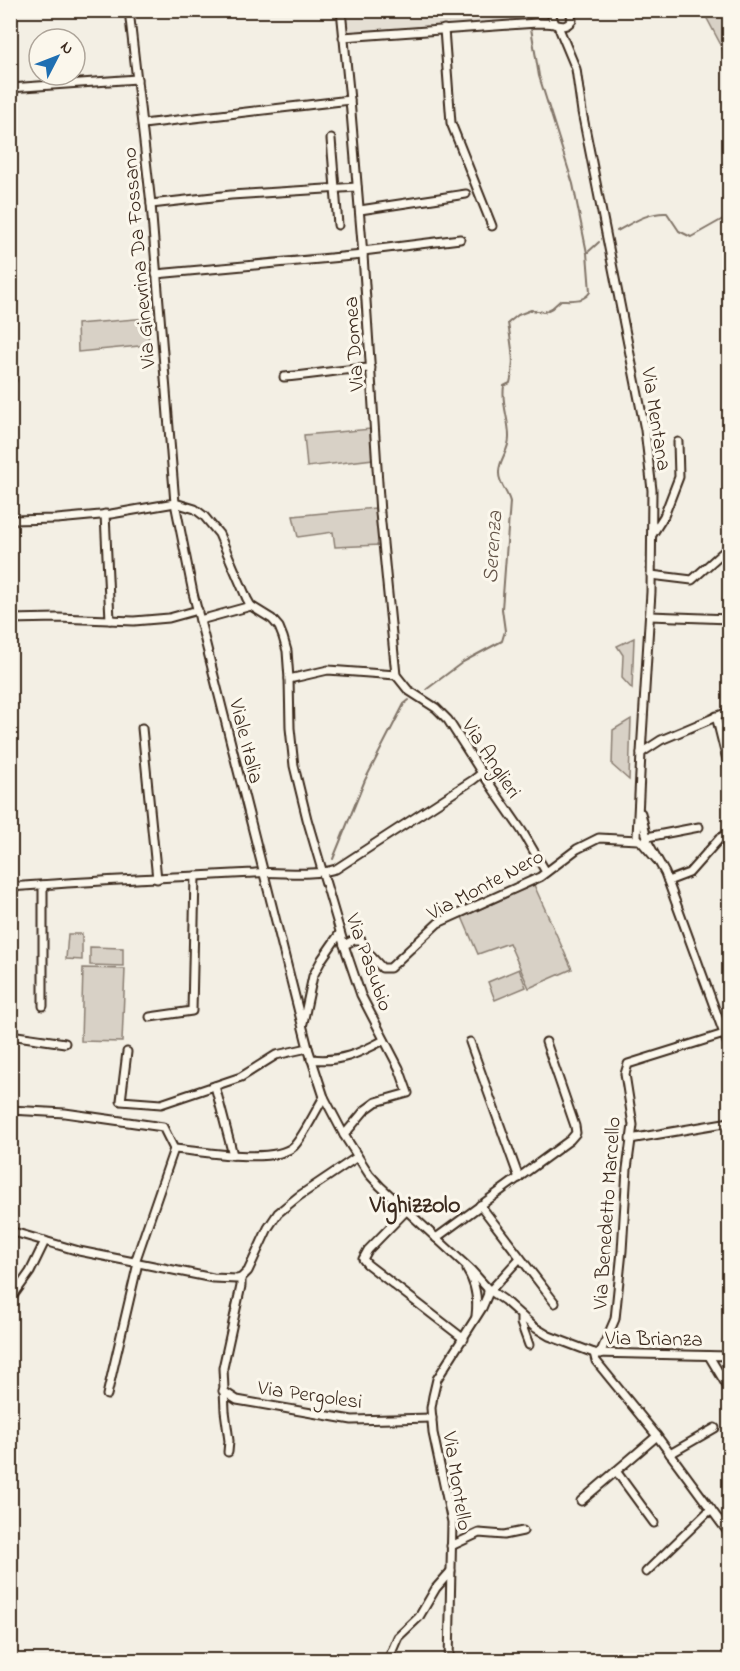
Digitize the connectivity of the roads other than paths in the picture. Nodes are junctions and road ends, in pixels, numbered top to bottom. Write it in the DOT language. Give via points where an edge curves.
graph roads {
  1 [pos="129,10"];
  2 [pos="341,10"];
  3 [pos="570,10"];
  4 [pos="557,21"];
  5 [pos="444,29"];
  6 [pos="343,37"];
  7 [pos="137,79"];
  8 [pos="10,88"];
  9 [pos="350,100"];
  10 [pos="143,124"];
  11 [pos="331,140"];
  12 [pos="357,187"];
  13 [pos="336,189"];
  14 [pos="466,194"];
  15 [pos="150,204"];
  16 [pos="360,210"];
  17 [pos="338,225"];
  18 [pos="492,226"];
  19 [pos="460,239"];
  20 [pos="363,253"];
  21 [pos="156,274"];
  22 [pos="371,368"];
  23 [pos="284,377"];
  24 [pos="678,442"];
  25 [pos="175,503"];
  26 [pos="105,514"];
  27 [pos="10,520"];
  28 [pos="652,535"];
  29 [pos="729,546"];
  30 [pos="651,575"];
  31 [pos="251,606"];
  32 [pos="198,610"];
  33 [pos="650,616"];
  34 [pos="10,619"];
  35 [pos="729,619"];
  36 [pos="110,620"];
  37 [pos="200,620"];
  38 [pos="396,675"];
  39 [pos="289,679"];
  40 [pos="729,711"];
  41 [pos="716,716"];
  42 [pos="142,728"];
  43 [pos="640,753"];
  44 [pos="729,772"];
  45 [pos="482,773"];
  46 [pos="699,827"];
  47 [pos="729,833"];
  48 [pos="642,837"];
  49 [pos="263,872"];
  50 [pos="546,872"];
  51 [pos="322,873"];
  52 [pos="195,876"];
  53 [pos="157,879"];
  54 [pos="668,881"];
  55 [pos="43,885"];
  56 [pos="10,887"];
  57 [pos="340,933"];
  58 [pos="344,945"];
  59 [pos="43,1006"];
  60 [pos="150,1017"];
  61 [pos="302,1025"];
  62 [pos="724,1034"];
  63 [pos="10,1035"];
  64 [pos="384,1040"];
  65 [pos="470,1042"];
  66 [pos="546,1042"];
  67 [pos="65,1044"];
  68 [pos="308,1048"];
  69 [pos="729,1050"];
  70 [pos="127,1052"];
  71 [pos="311,1059"];
  72 [pos="215,1086"];
  73 [pos="324,1097"];
  74 [pos="10,1110"];
  75 [pos="729,1122"];
  76 [pos="344,1135"];
  77 [pos="630,1139"];
  78 [pos="174,1149"];
  79 [pos="233,1155"];
  80 [pos="357,1157"];
  81 [pos="519,1178"];
  82 [pos="480,1205"];
  83 [pos="406,1211"];
  84 [pos="10,1231"];
  85 [pos="436,1238"];
  86 [pos="45,1241"];
  87 [pos="520,1258"];
  88 [pos="136,1263"];
  89 [pos="462,1263"];
  90 [pos="241,1278"];
  91 [pos="488,1290"];
  92 [pos="476,1293"];
  93 [pos="10,1300"];
  94 [pos="555,1303"];
  95 [pos="521,1316"];
  96 [pos="476,1319"];
  97 [pos="464,1339"];
  98 [pos="529,1345"];
  99 [pos="597,1354"];
  100 [pos="709,1356"];
  101 [pos="729,1356"];
  102 [pos="223,1391"];
  103 [pos="729,1391"];
  104 [pos="107,1395"];
  105 [pos="432,1418"];
  106 [pos="715,1428"];
  107 [pos="657,1436"];
  108 [pos="228,1452"];
  109 [pos="670,1454"];
  110 [pos="616,1471"];
  111 [pos="582,1501"];
  112 [pos="711,1509"];
  113 [pos="729,1517"];
  114 [pos="654,1523"];
  115 [pos="722,1524"];
  116 [pos="523,1531"];
  117 [pos="729,1535"];
  118 [pos="451,1546"];
  119 [pos="451,1571"];
  120 [pos="646,1572"];
  121 [pos="388,1660"];
  122 [pos="449,1660"];
  1 -- 7 [label="street, Via Ginevrina Da Fossano"];
  2 -- 6 [label="street, Via Domea"];
  3 -- 4 [label="street" via="572,20"];
  4 -- 5 [label="street"];
  4 -- 28 [label="street, Via Mentana" via="576,69 645,430"];
  5 -- 6 [label="street"];
  5 -- 18 [label="street" via="451,123"];
  6 -- 9 [label="street, Via Domea"];
  7 -- 8 [label="street"];
  7 -- 10 [label="street, Via Ginevrina Da Fossano"];
  9 -- 10 [label="street"];
  9 -- 12 [label="street, Via Domea"];
  10 -- 15 [label="street, Via Ginevrina Da Fossano"];
  11 -- 13 [label="street"];
  12 -- 13 [label="street"];
  12 -- 16 [label="street, Via Domea"];
  13 -- 15 [label="street"];
  13 -- 17 [label="street"];
  14 -- 16 [label="street"];
  15 -- 21 [label="street, Via Ginevrina Da Fossano"];
  16 -- 20 [label="street, Via Domea"];
  19 -- 20 [label="street"];
  20 -- 21 [label="street"];
  20 -- 22 [label="street, Via Domea"];
  21 -- 25 [label="street, Via Ginevrina Da Fossano"];
  22 -- 23 [label="street"];
  22 -- 38 [label="street, Via Domea"];
  24 -- 28 [label="street" via="679,477"];
  25 -- 26 [label="street"];
  25 -- 31 [label="street" via="195,509 219,534"];
  25 -- 32 [label="street, Viale Italia"];
  26 -- 27 [label="street"];
  26 -- 36 [label="street"];
  28 -- 30 [label="street, Via Mentana"];
  29 -- 30 [label="street" via="692,580"];
  30 -- 33 [label="street, Via Mentana"];
  31 -- 37 [label="street"];
  31 -- 39 [label="street, Via Pasubio" via="279,627"];
  32 -- 36 [label="street" via="169,618"];
  32 -- 37 [label="street, Viale Italia"];
  33 -- 35 [label="street"];
  33 -- 43 [label="street, Via Mentana"];
  34 -- 36 [label="street"];
  37 -- 49 [label="street, Viale Italia"];
  38 -- 39 [label="street" via="328,670"];
  38 -- 45 [label="street, Via Anglieri" via="408,690 448,720"];
  39 -- 51 [label="street, Via Pasubio" via="294,766"];
  40 -- 41 [label="street"];
  41 -- 43 [label="street"];
  41 -- 44 [label="street"];
  42 -- 53 [label="street"];
  43 -- 48 [label="street, Via Mentana"];
  45 -- 50 [label="street, Via Anglieri"];
  45 -- 51 [label="street" via="336,869"];
  46 -- 48 [label="street, Via Monte Nero"];
  47 -- 54 [label="street" via="689,873"];
  48 -- 50 [label="street, Via Monte Nero" via="599,838"];
  48 -- 54 [label="street"];
  49 -- 51 [label="street"];
  49 -- 52 [label="street"];
  49 -- 61 [label="street, Viale Italia"];
  50 -- 58 [label="street, Via Monte Nero" via="438,923 390,968 382,968 361,940"];
  51 -- 57 [label="street, Via Pasubio"];
  52 -- 53 [label="street"];
  52 -- 60 [label="street" via="192,1011"];
  53 -- 55 [label="street"];
  54 -- 62 [label="street"];
  55 -- 56 [label="street"];
  55 -- 59 [label="street"];
  57 -- 58 [label="street, Via Pasubio"];
  57 -- 61 [label="street" via="313,976"];
  58 -- 64 [label="street, Via Pasubio" via="360,995"];
  61 -- 68 [label="street, Viale Italia"];
  62 -- 69 [label="street"];
  62 -- 77 [label="street, Via Benedetto Marcello" via="628,1064 625,1074 633,1125"];
  63 -- 67 [label="street"];
  64 -- 71 [label="street" via="349,1057"];
  64 -- 76 [label="street, Via Pasubio" via="408,1093 376,1102"];
  65 -- 81 [label="street"];
  66 -- 81 [label="street" via="576,1133"];
  68 -- 71 [label="street"];
  68 -- 72 [label="street" via="276,1055 241,1077"];
  70 -- 72 [label="street" via="121,1101 161,1104"];
  71 -- 73 [label="street"];
  72 -- 79 [label="street"];
  73 -- 76 [label="street"];
  73 -- 79 [label="street" via="293,1147 270,1155"];
  74 -- 78 [label="street" via="65,1113 163,1127"];
  75 -- 77 [label="street"];
  76 -- 80 [label="street"];
  77 -- 99 [label="street, Via Benedetto Marcello" via="615,1319"];
  78 -- 79 [label="street"];
  78 -- 88 [label="street"];
  80 -- 83 [label="street"];
  80 -- 90 [label="street" via="278,1213"];
  81 -- 82 [label="street"];
  82 -- 85 [label="street"];
  82 -- 87 [label="street"];
  83 -- 85 [label="street"];
  83 -- 97 [label="street" via="363,1259"];
  84 -- 86 [label="street"];
  85 -- 89 [label="street"];
  86 -- 88 [label="street"];
  86 -- 93 [label="street"];
  87 -- 91 [label="street"];
  87 -- 94 [label="street"];
  88 -- 90 [label="street" via="213,1278"];
  88 -- 104 [label="street"];
  89 -- 91 [label="street"];
  89 -- 92 [label="street"];
  90 -- 102 [label="street" via="223,1368"];
  91 -- 92 [label="street" via="480,1285"];
  91 -- 92 [label="street" via="482,1299"];
  91 -- 95 [label="street, Via Brianza"];
  91 -- 96 [label="street, Via Montello"];
  92 -- 96 [label="street"];
  95 -- 98 [label="street"];
  95 -- 99 [label="street, Via Brianza" via="549,1336"];
  96 -- 97 [label="street, Via Montello"];
  97 -- 105 [label="street, Via Montello" via="434,1387"];
  99 -- 100 [label="street, Via Brianza"];
  99 -- 107 [label="street" via="596,1361"];
  100 -- 101 [label="street, Via Brianza"];
  100 -- 103 [label="street"];
  102 -- 105 [label="street, Via Pergolesi" via="237,1400 352,1420"];
  102 -- 108 [label="street"];
  105 -- 118 [label="street, Via Montello" via="451,1517"];
  106 -- 109 [label="street"];
  107 -- 109 [label="street"];
  107 -- 110 [label="street"];
  109 -- 112 [label="street"];
  110 -- 111 [label="street"];
  110 -- 114 [label="street"];
  112 -- 115 [label="street"];
  112 -- 120 [label="street"];
  113 -- 115 [label="street"];
  115 -- 117 [label="street"];
  116 -- 118 [label="street" via="504,1535 479,1533"];
  118 -- 119 [label="street, Via Montello"];
  119 -- 121 [label="street" via="419,1617 398,1637"];
  119 -- 122 [label="street, Via Montello"];
}
